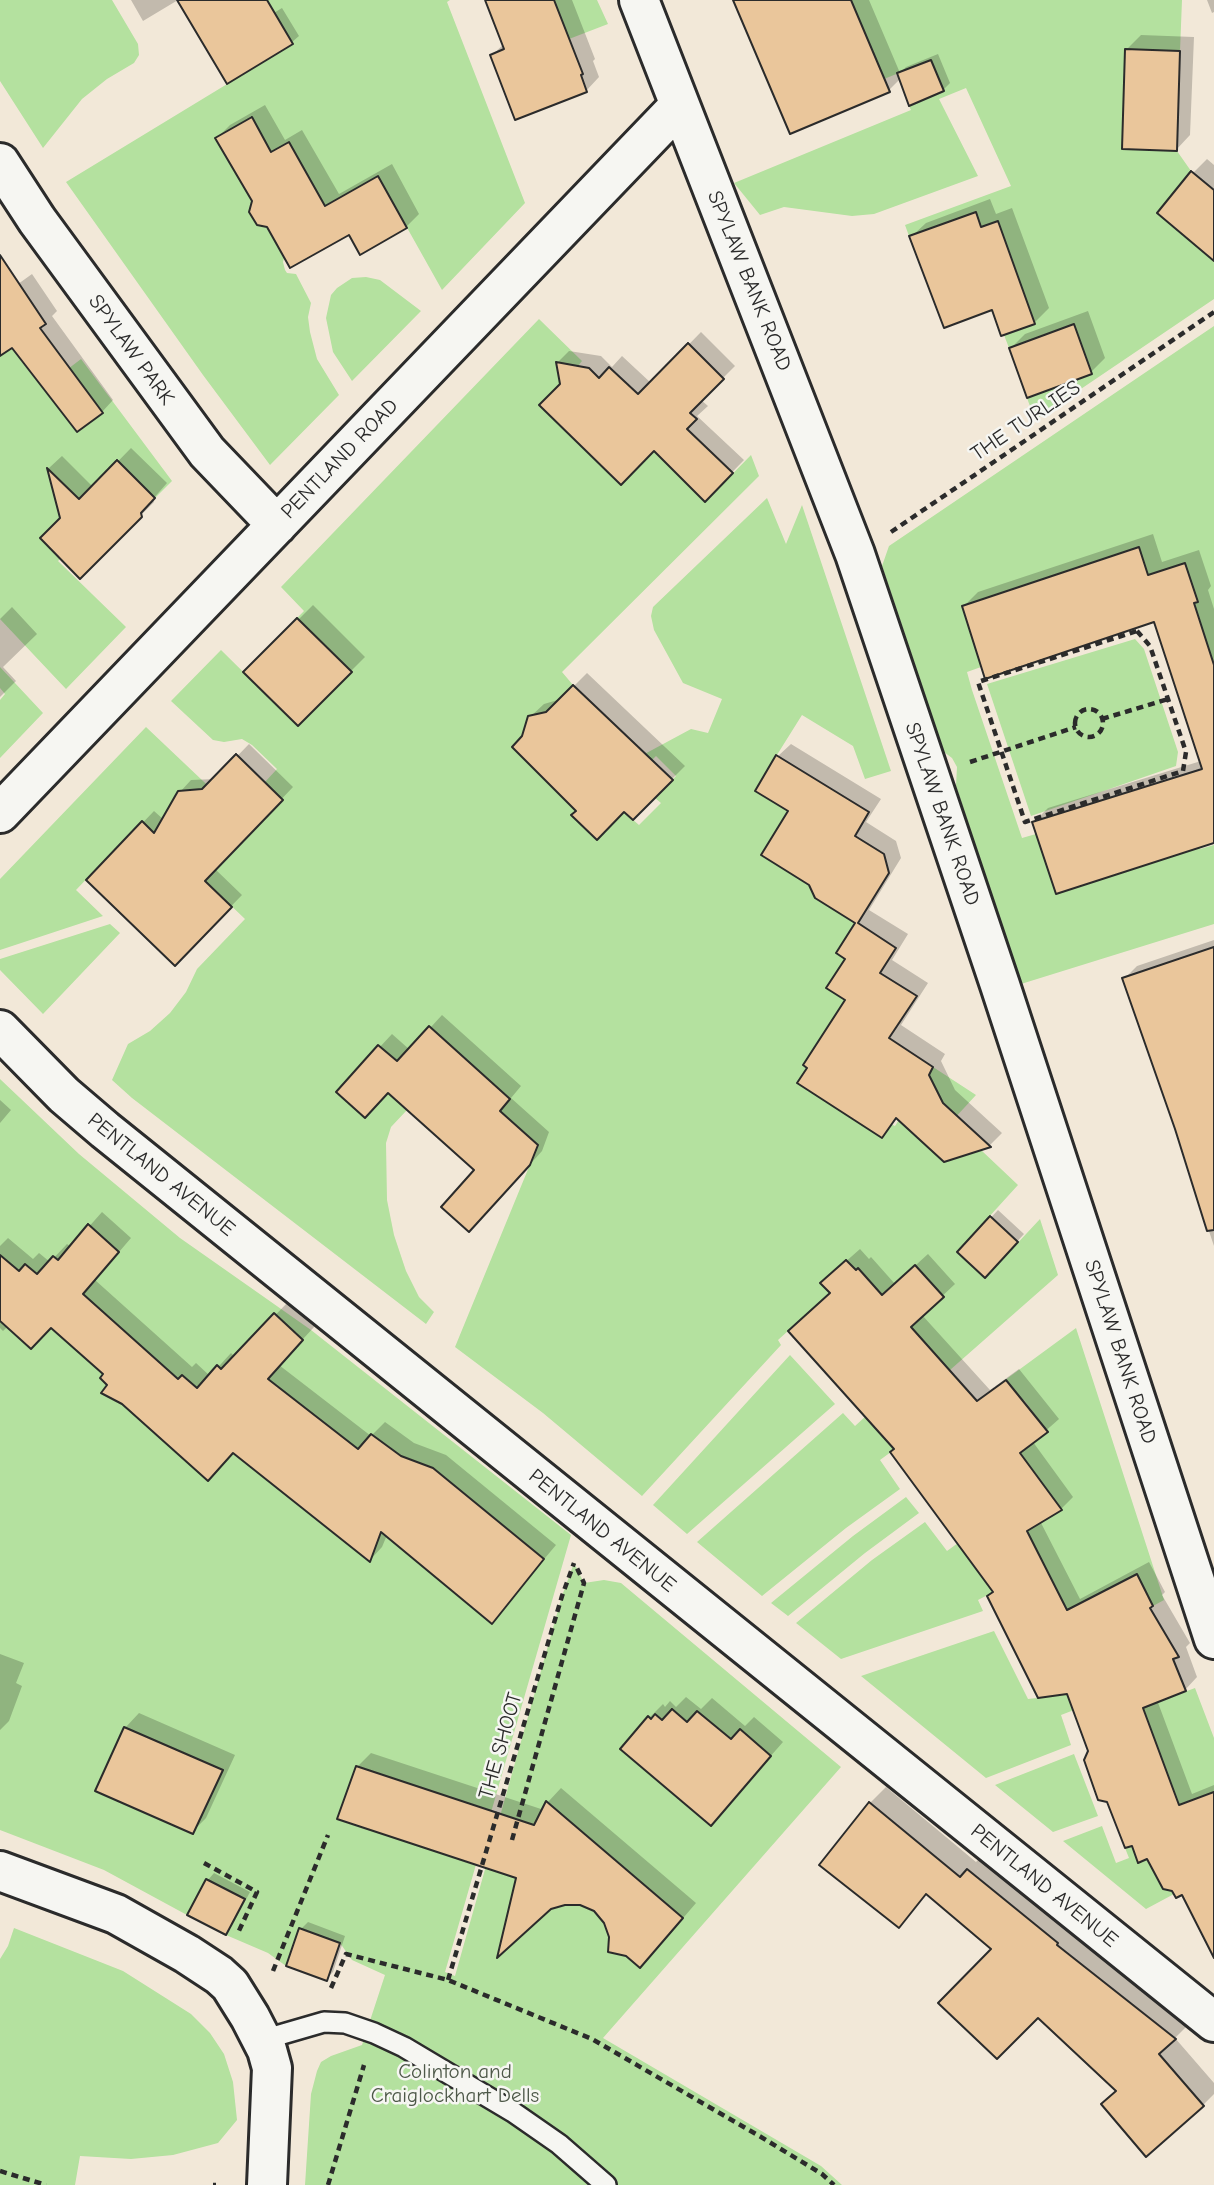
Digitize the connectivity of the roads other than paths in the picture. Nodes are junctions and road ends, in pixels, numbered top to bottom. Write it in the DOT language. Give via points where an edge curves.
graph roads {
  1 [pos="639,0"];
  2 [pos="680,105"];
  3 [pos="0,163"];
  4 [pos="277,525"];
  5 [pos="0,813"];
  6 [pos="0,1030"];
  7 [pos="1214,1639"];
  8 [pos="0,1871"];
  9 [pos="1214,2022"];
  10 [pos="256,2029"];
  11 [pos="267,2185"];
  12 [pos="606,2185"];
  1 -- 2 [label="street, SPYLAW BANK ROAD"];
  2 -- 4 [label="street, PENTLAND ROAD"];
  2 -- 7 [label="street, SPYLAW BANK ROAD" via="855,554"];
  3 -- 4 [label="street, SPYLAW PARK" via="206,452"];
  4 -- 5 [label="street, PENTLAND ROAD"];
  6 -- 9 [label="street, PENTLAND AVENUE" via="64,1096 105,1130"];
  8 -- 10 [label="street" via="116,1914 187,1954 230,1985"];
  10 -- 11 [label="street" via="274,2078"];
  10 -- 12 [label="lane" via="345,2023 374,2033 513,2112"];
}
